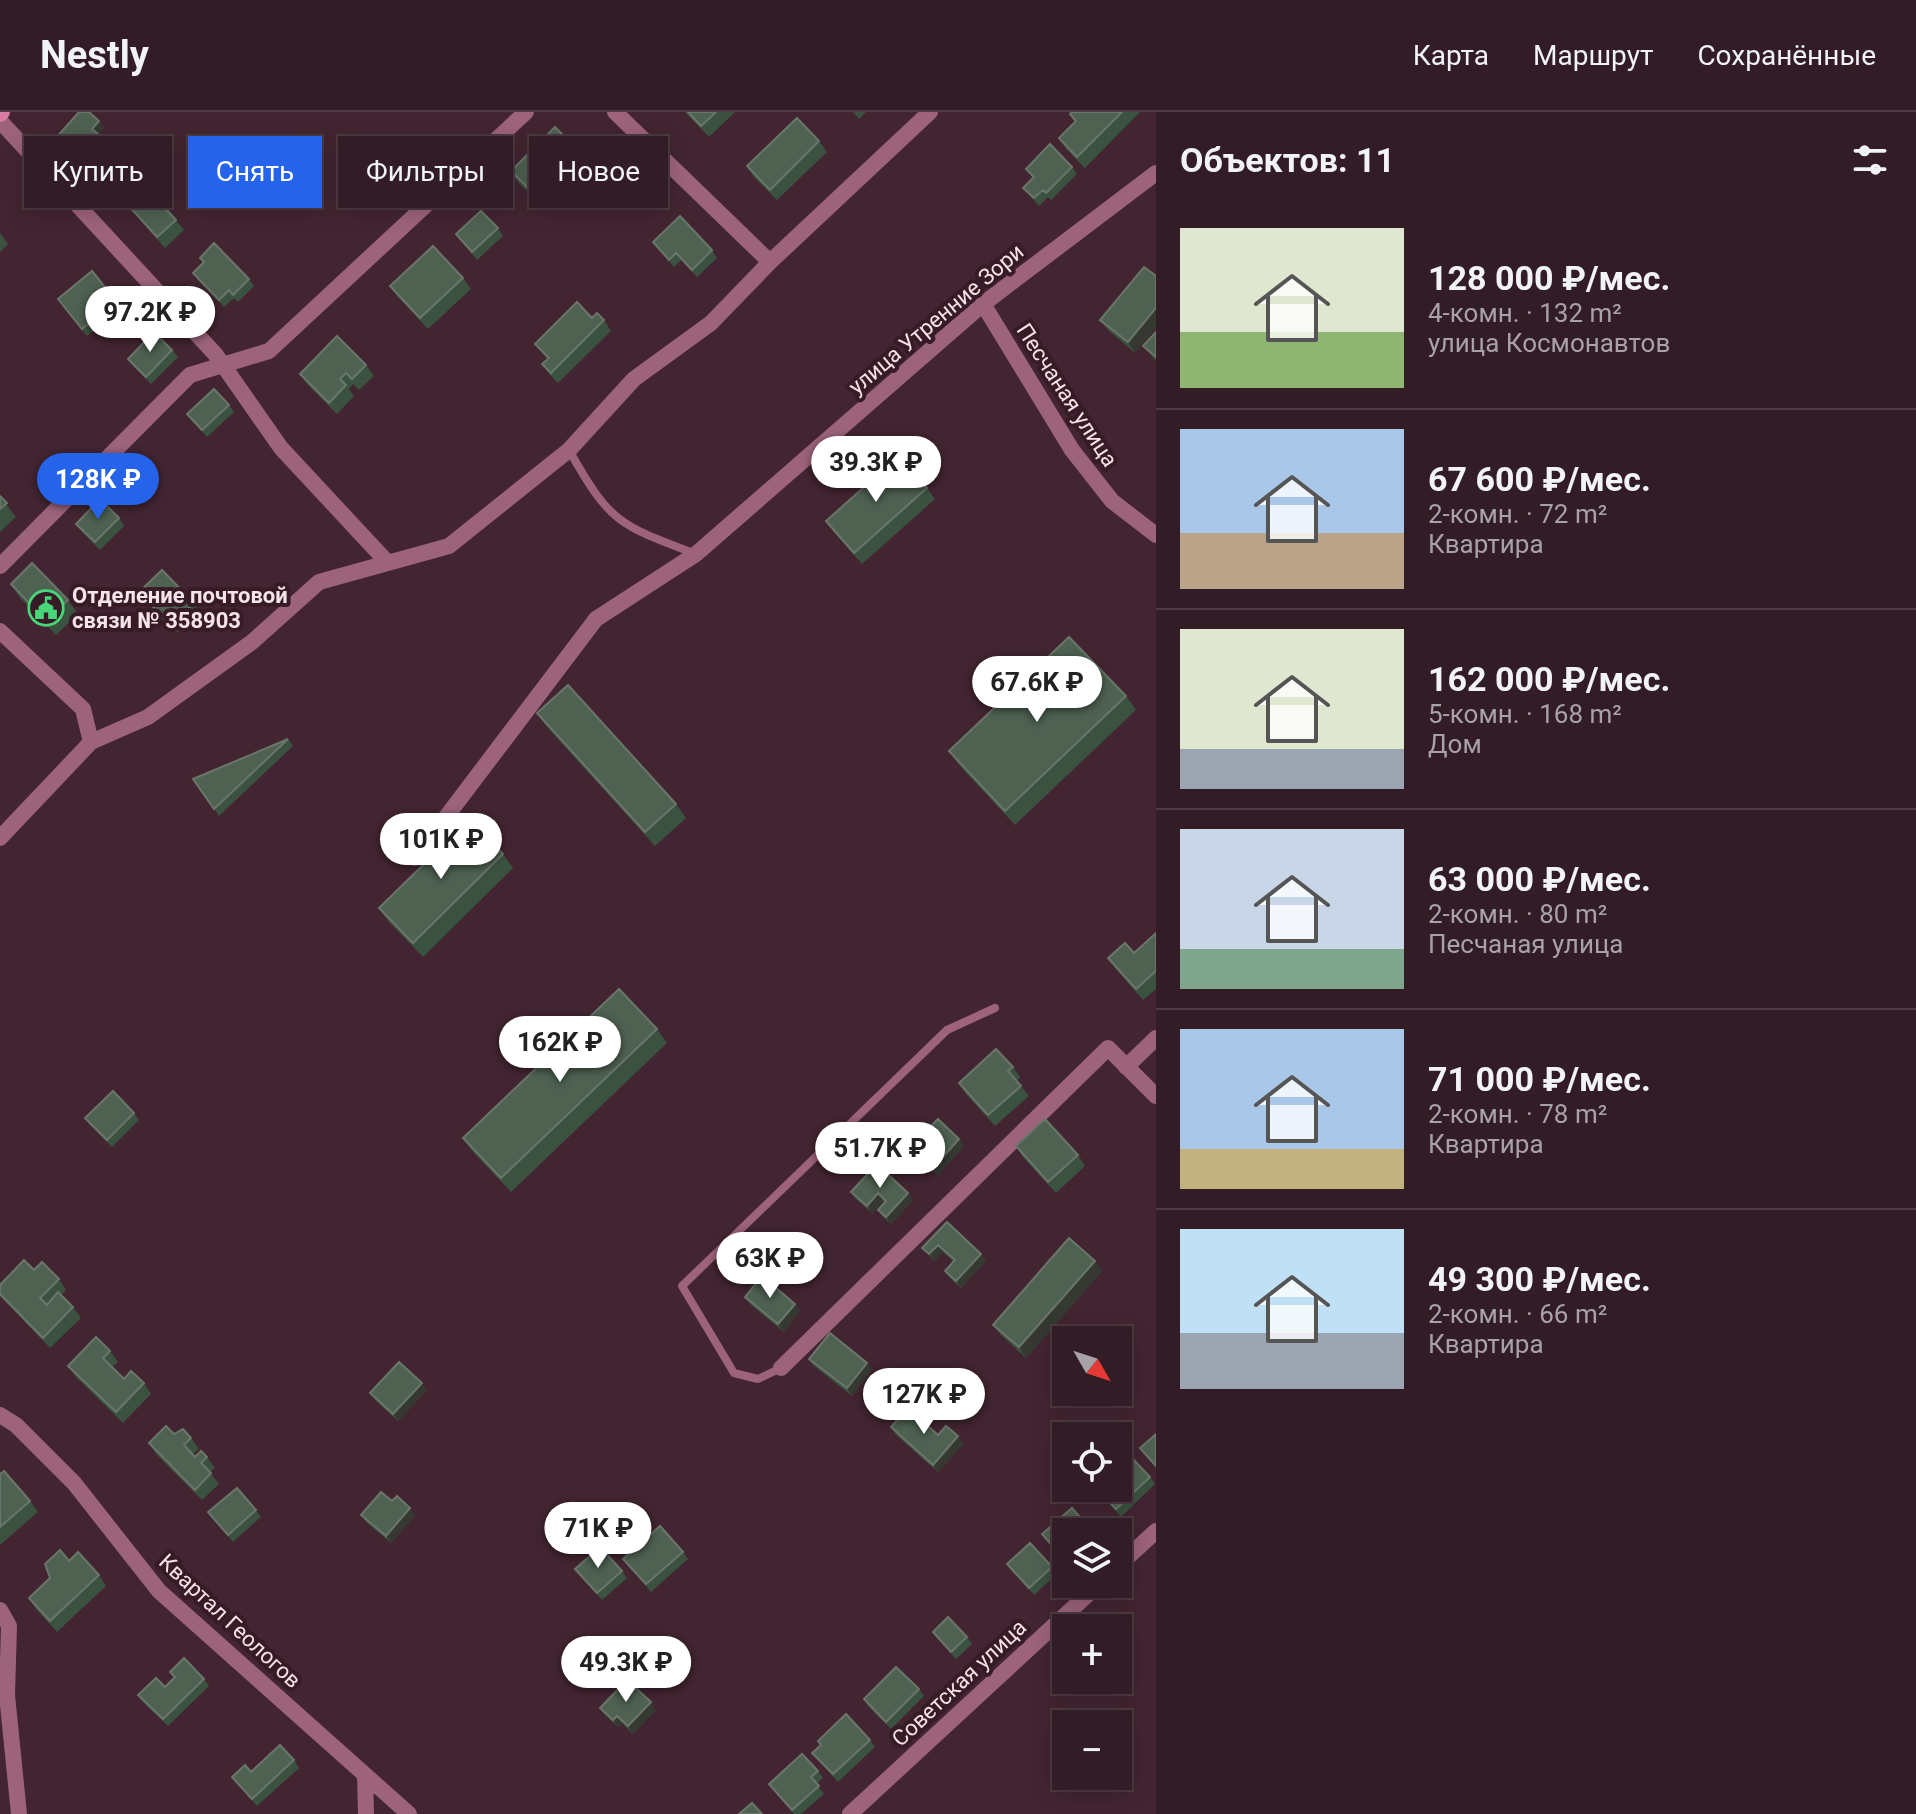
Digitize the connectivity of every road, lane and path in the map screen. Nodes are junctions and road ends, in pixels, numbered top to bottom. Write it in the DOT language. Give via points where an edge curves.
graph roads {
  1 [pos="526,112"];
  2 [pos="615,112"];
  3 [pos="930,112"];
  4 [pos="0,121"];
  5 [pos="1155,176"];
  6 [pos="770,262"];
  7 [pos="983,304"];
  8 [pos="223,365"];
  9 [pos="569,450"];
  10 [pos="1156,535"];
  11 [pos="696,554"];
  12 [pos="388,563"];
  13 [pos="0,566"];
  14 [pos="0,631"];
  15 [pos="91,742"];
  16 [pos="0,838"];
  17 [pos="415,858"];
  18 [pos="995,1008"];
  19 [pos="1156,1038"];
  20 [pos="1126,1067"];
  21 [pos="1156,1096"];
  22 [pos="781,1368"];
  23 [pos="0,1415"];
  24 [pos="1156,1531"];
  25 [pos="1132,1553"];
  26 [pos="1084,1598"];
  27 [pos="0,1610"];
  28 [pos="365,1775"];
  29 [pos="19,1814"];
  30 [pos="366,1814"];
  31 [pos="409,1814"];
  32 [pos="850,1814"];
  1 -- 8 [label="street" via="269,351"];
  2 -- 6 [label="street"];
  3 -- 6 [label="street"];
  4 -- 8 [label="street"];
  5 -- 7 [label="street, улица Утренние Зори"];
  6 -- 9 [label="street" via="711,323 634,379"];
  7 -- 10 [label="street, Песчаная улица" via="1072,450 1112,501"];
  7 -- 11 [label="street, улица Утренние Зори"];
  8 -- 12 [label="street" via="281,448"];
  8 -- 13 [label="street" via="190,375"];
  9 -- 11 [label="lane" via="598,500 629,529"];
  9 -- 12 [label="street" via="449,546"];
  11 -- 17 [label="street, улица Утренние Зори" via="596,619"];
  12 -- 15 [label="street" via="319,582 252,642 148,717"];
  14 -- 15 [label="street" via="83,709"];
  15 -- 16 [label="street"];
  18 -- 22 [label="lane" via="947,1030 682,1286 734,1373 758,1379"];
  19 -- 20 [label="street"];
  20 -- 21 [label="street"];
  20 -- 22 [label="street" via="1108,1048"];
  23 -- 28 [label="street, Квартал Геологов" via="74,1483 159,1591"];
  24 -- 25 [label="street"];
  26 -- 32 [label="street, Советская улица"];
  27 -- 29 [label="street" via="9,1626 7,1695"];
  28 -- 30 [label="street"];
  28 -- 31 [label="street, Квартал Геологов"];
}
